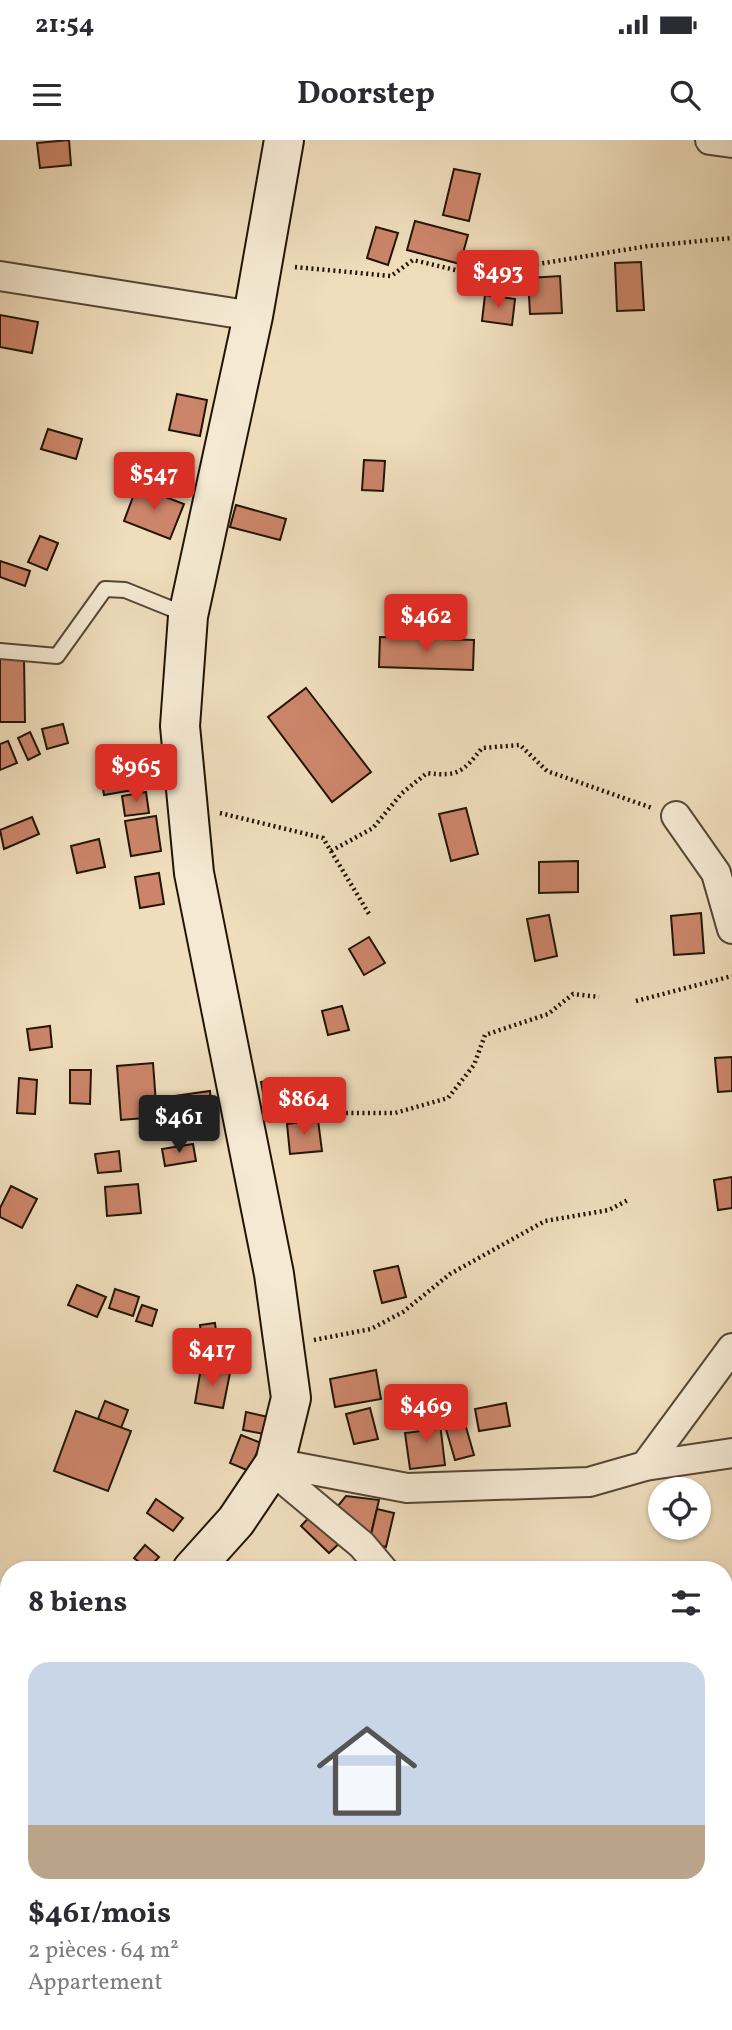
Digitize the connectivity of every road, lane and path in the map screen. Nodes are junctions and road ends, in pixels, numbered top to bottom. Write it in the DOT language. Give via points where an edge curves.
graph roads {
  1 [pos="284,140"];
  2 [pos="710,140"];
  3 [pos="732,144"];
  4 [pos="732,237"];
  5 [pos="262,264"];
  6 [pos="0,276"];
  7 [pos="253,316"];
  8 [pos="188,616"];
  9 [pos="0,651"];
  10 [pos="188,806"];
  11 [pos="676,816"];
  12 [pos="331,851"];
  13 [pos="369,914"];
  14 [pos="732,929"];
  15 [pos="732,976"];
  16 [pos="599,997"];
  17 [pos="636,1001"];
  18 [pos="244,1126"];
  19 [pos="628,1200"];
  20 [pos="286,1346"];
  21 [pos="732,1348"];
  22 [pos="732,1453"];
  23 [pos="645,1465"];
  24 [pos="273,1466"];
  25 [pos="200,1561"];
  26 [pos="375,1561"];
  1 -- 5 [label="main road"];
  2 -- 3 [label="street"];
  4 -- 5 [label="path" via="531,265 498,280 413,260 391,276"];
  5 -- 7 [label="main road"];
  6 -- 7 [label="street"];
  7 -- 8 [label="main road"];
  8 -- 9 [label="lane" via="125,590 105,589 57,656"];
  8 -- 10 [label="main road" via="180,726"];
  10 -- 12 [label="path" via="323,838"];
  10 -- 18 [label="main road" via="194,873"];
  11 -- 12 [label="path" via="547,771 520,745 482,748 467,767 451,776 427,773 402,793 373,828"];
  11 -- 14 [label="street" via="716,873"];
  12 -- 13 [label="path"];
  15 -- 17 [label="path"];
  16 -- 18 [label="path" via="573,994 548,1014 485,1035 474,1065 448,1098 395,1113 318,1112"];
  18 -- 20 [label="main road"];
  19 -- 20 [label="path" via="609,1210 545,1222 450,1274 403,1312 371,1329"];
  20 -- 24 [label="main road" via="292,1398"];
  21 -- 23 [label="street"];
  22 -- 23 [label="street"];
  23 -- 24 [label="street" via="589,1482 407,1488"];
  24 -- 25 [label="main road" via="236,1521"];
  24 -- 26 [label="street"];
}
